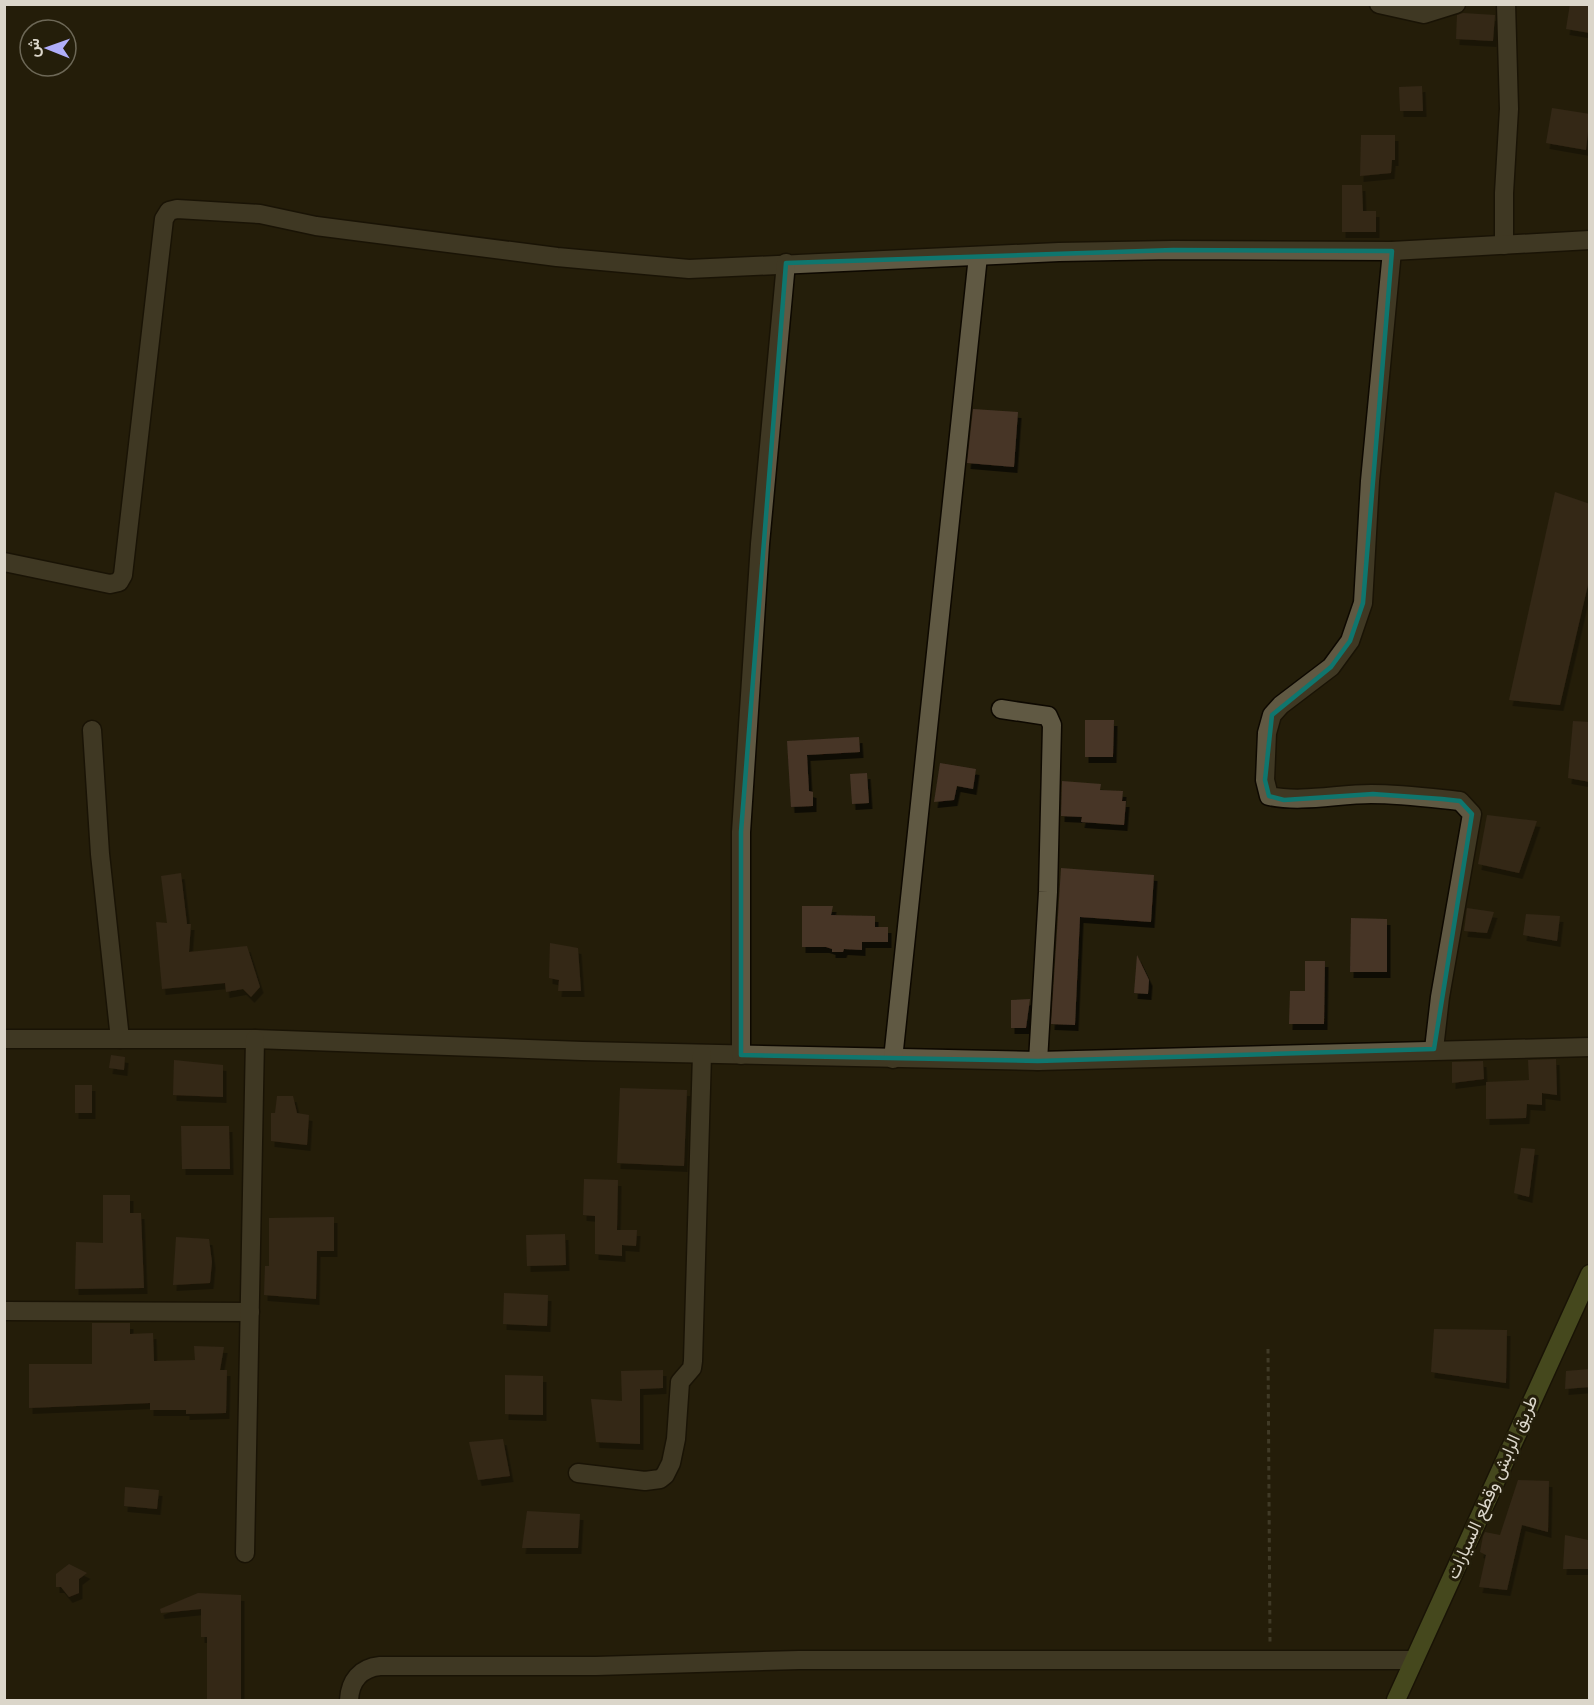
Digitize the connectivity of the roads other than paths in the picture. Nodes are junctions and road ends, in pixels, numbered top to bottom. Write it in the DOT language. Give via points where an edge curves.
graph roads {
  1 [pos="1379,4"];
  2 [pos="1456,4"];
  3 [pos="1506,4"];
  4 [pos="1590,240"];
  5 [pos="1504,245"];
  6 [pos="1392,251"];
  7 [pos="978,256"];
  8 [pos="786,263"];
  9 [pos="4,562"];
  10 [pos="1001,709"];
  11 [pos="92,730"];
  12 [pos="120,1039"];
  13 [pos="4,1040"];
  14 [pos="255,1040"];
  15 [pos="1590,1047"];
  16 [pos="1434,1049"];
  17 [pos="702,1054"];
  18 [pos="741,1055"];
  19 [pos="893,1059"];
  20 [pos="1038,1061"];
  21 [pos="1590,1274"];
  22 [pos="4,1311"];
  23 [pos="249,1312"];
  24 [pos="578,1473"];
  25 [pos="245,1553"];
  26 [pos="1414,1660"];
  27 [pos="349,1701"];
  28 [pos="1396,1701"];
  1 -- 2 [label="street" via="1424,14"];
  3 -- 5 [label="street" via="1509,109"];
  4 -- 5 [label="street"];
  5 -- 6 [label="street"];
  6 -- 7 [label="street" via="1173,250"];
  6 -- 16 [label="street" via="1364,603 1350,641 1331,667 1272,715 1264,780 1269,796 1284,800 1373,794 1442,799 1460,801 1472,814"];
  7 -- 8 [label="street"];
  7 -- 19 [label="street"];
  8 -- 9 [label="street" via="678,268 316,226 260,214 169,211 164,219 123,575 119,582 110,584"];
  8 -- 18 [label="street" via="760,544 741,832"];
  10 -- 20 [label="street" via="1048,716 1052,725"];
  11 -- 12 [label="street" via="100,854"];
  12 -- 13 [label="street"];
  12 -- 14 [label="street"];
  14 -- 17 [label="street"];
  14 -- 23 [label="street"];
  15 -- 16 [label="street"];
  16 -- 20 [label="street"];
  17 -- 18 [label="street"];
  17 -- 24 [label="street" via="693,1361 680,1382 671,1463 668,1472 654,1480"];
  18 -- 19 [label="street"];
  19 -- 20 [label="street"];
  21 -- 26 [label="main road, طريق الرابش وقطع السيارات"];
  22 -- 23 [label="street"];
  23 -- 25 [label="street"];
  26 -- 27 [label="street" via="799,1660 380,1666 366,1669 355,1678"];
  26 -- 28 [label="main road, طريق الرابش وقطع السيارات"];
}
